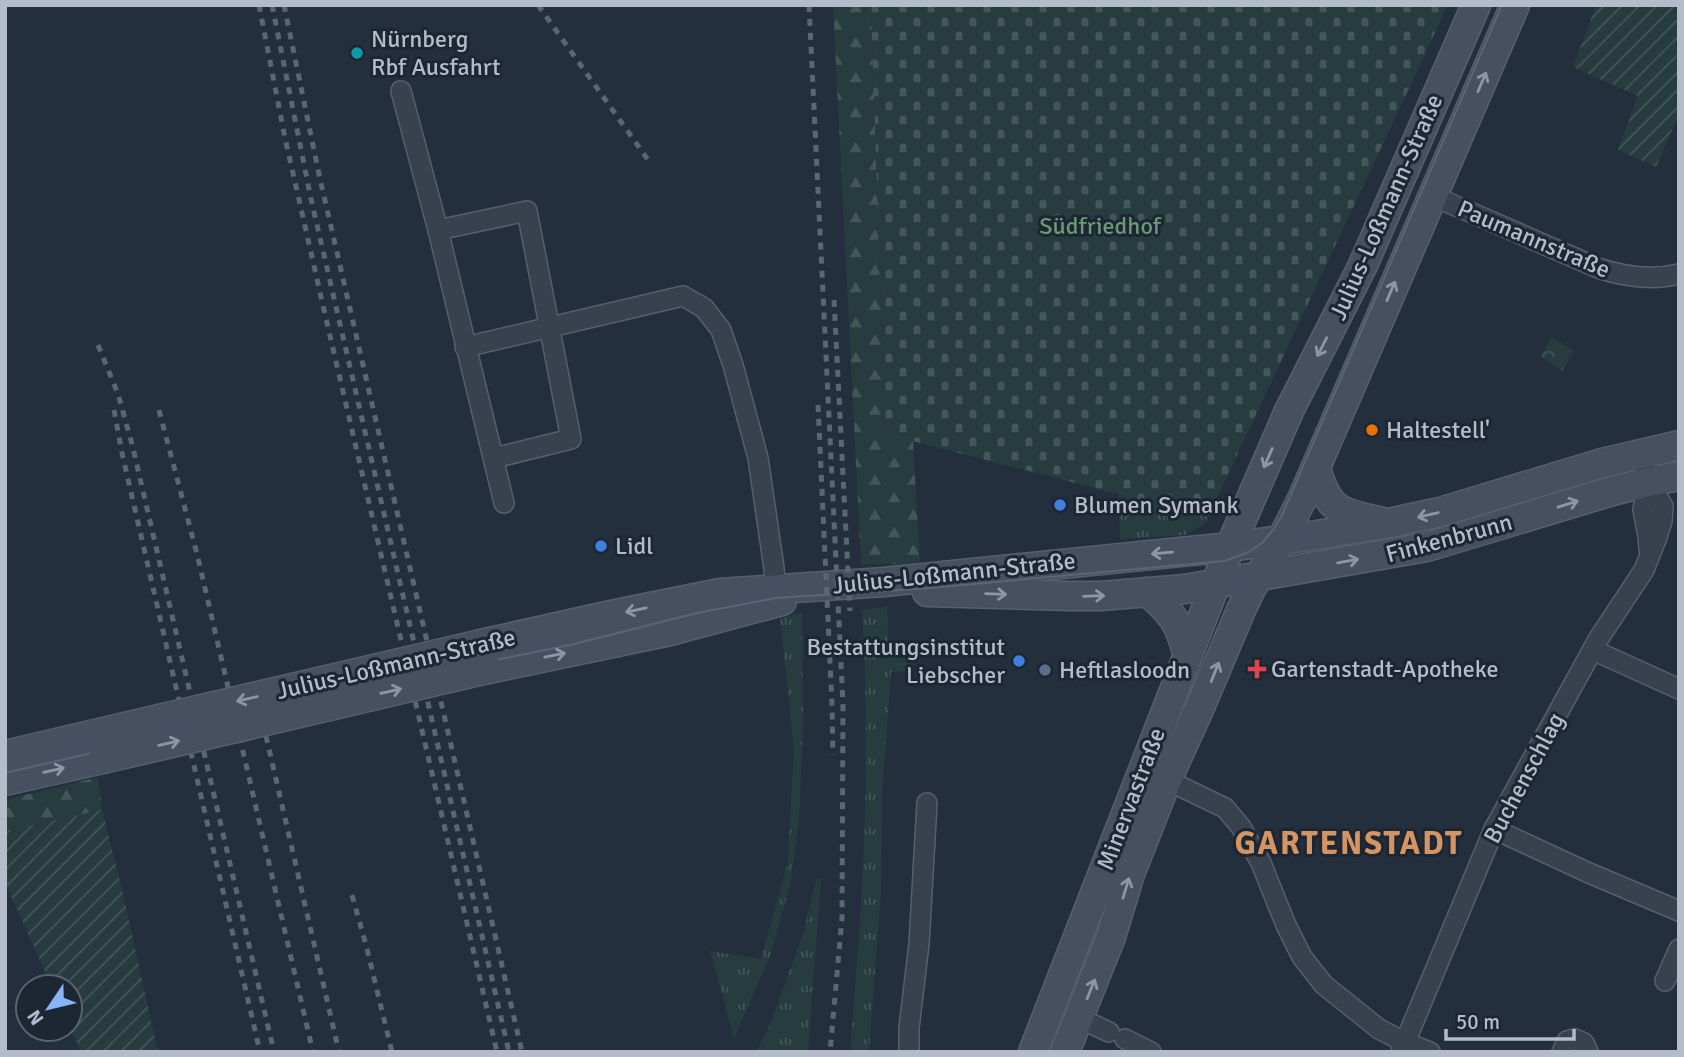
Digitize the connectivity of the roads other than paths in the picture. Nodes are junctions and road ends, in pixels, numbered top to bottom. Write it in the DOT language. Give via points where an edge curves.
graph roads {
  1 [pos="1476,5"];
  2 [pos="1515,5"];
  3 [pos="401,91"];
  4 [pos="1433,196"];
  5 [pos="438,230"];
  6 [pos="1679,274"];
  7 [pos="548,327"];
  8 [pos="466,347"];
  9 [pos="1679,445"];
  10 [pos="1642,453"];
  11 [pos="494,458"];
  12 [pos="1316,468"];
  13 [pos="1679,476"];
  14 [pos="1648,482"];
  15 [pos="504,503"];
  16 [pos="1389,523"];
  17 [pos="1281,541"];
  18 [pos="1230,547"];
  19 [pos="1259,576"];
  20 [pos="1215,584"];
  21 [pos="1147,593"];
  22 [pos="776,595"];
  23 [pos="1593,650"];
  24 [pos="1187,653"];
  25 [pos="1679,689"];
  26 [pos="101,746"];
  27 [pos="5,755"];
  28 [pos="1167,780"];
  29 [pos="5,782"];
  30 [pos="927,803"];
  31 [pos="1494,829"];
  32 [pos="1679,911"];
  33 [pos="1679,949"];
  34 [pos="1665,981"];
  35 [pos="1079,1018"];
  36 [pos="1402,1047"];
  37 [pos="909,1052"];
  38 [pos="1033,1052"];
  39 [pos="1065,1052"];
  40 [pos="1151,1052"];
  41 [pos="1430,1052"];
  42 [pos="1562,1052"];
  43 [pos="1588,1052"];
  1 -- 18 [label="main road, Julius-Loßmann-Straße, one-way" via="1363,265 1289,411"];
  4 -- 2 [label="main road, Julius-Loßmann-Straße, one-way"];
  3 -- 5 [label="street"];
  4 -- 6 [label="street, Paumannstraße" via="1598,268 1622,275 1664,278"];
  12 -- 4 [label="main road, Julius-Loßmann-Straße, one-way"];
  5 -- 7 [label="street" via="527,211"];
  5 -- 8 [label="street"];
  7 -- 8 [label="street"];
  7 -- 11 [label="street" via="571,439"];
  7 -- 22 [label="street" via="683,296 704,308 721,330 758,458"];
  8 -- 11 [label="street"];
  9 -- 10 [label="main road, Finkenbrunn"];
  10 -- 14 [label="street, Buchenschlag"];
  10 -- 16 [label="main road, Finkenbrunn, one-way"];
  11 -- 15 [label="street"];
  12 -- 16 [label="main road" via="1333,505 1354,516"];
  12 -- 17 [label="main road, Julius-Loßmann-Straße"];
  13 -- 14 [label="main road, Finkenbrunn"];
  19 -- 14 [label="main road, Finkenbrunn, one-way" via="1427,547"];
  14 -- 23 [label="street, Buchenschlag" via="1663,506 1657,537 1644,569"];
  16 -- 17 [label="main road, Finkenbrunn"];
  17 -- 18 [label="main road, Finkenbrunn"];
  17 -- 19 [label="main road, Julius-Loßmann-Straße"];
  18 -- 20 [label="main road, Minervastraße"];
  18 -- 22 [label="main road, Julius-Loßmann-Straße, one-way"];
  19 -- 20 [label="main road, Finkenbrunn"];
  28 -- 19 [label="main road, Minervastraße, one-way"];
  20 -- 21 [label="main road, Julius-Loßmann-Straße"];
  20 -- 24 [label="main road, Minervastraße"];
  22 -- 21 [label="main road, Julius-Loßmann-Straße, one-way"];
  21 -- 24 [label="main road" via="1172,615"];
  22 -- 26 [label="main road, Julius-Loßmann-Straße, bridge" via="660,633 484,657"];
  23 -- 25 [label="street"];
  23 -- 31 [label="street, Buchenschlag"];
  24 -- 38 [label="main road, Minervastraße"];
  26 -- 27 [label="main road"];
  29 -- 26 [label="main road, one-way"];
  35 -- 28 [label="main road, Minervastraße, one-way"];
  28 -- 36 [label="street" via="1225,808 1261,863 1302,957 1324,985"];
  30 -- 37 [label="street"];
  31 -- 32 [label="street"];
  31 -- 36 [label="street, Buchenschlag"];
  33 -- 34 [label="street"];
  35 -- 39 [label="main road, Minervastraße"];
  35 -- 40 [label="street"];
  36 -- 41 [label="street"];
  42 -- 43 [label="street" via="1567,1041 1575,1039 1584,1043"];
}
